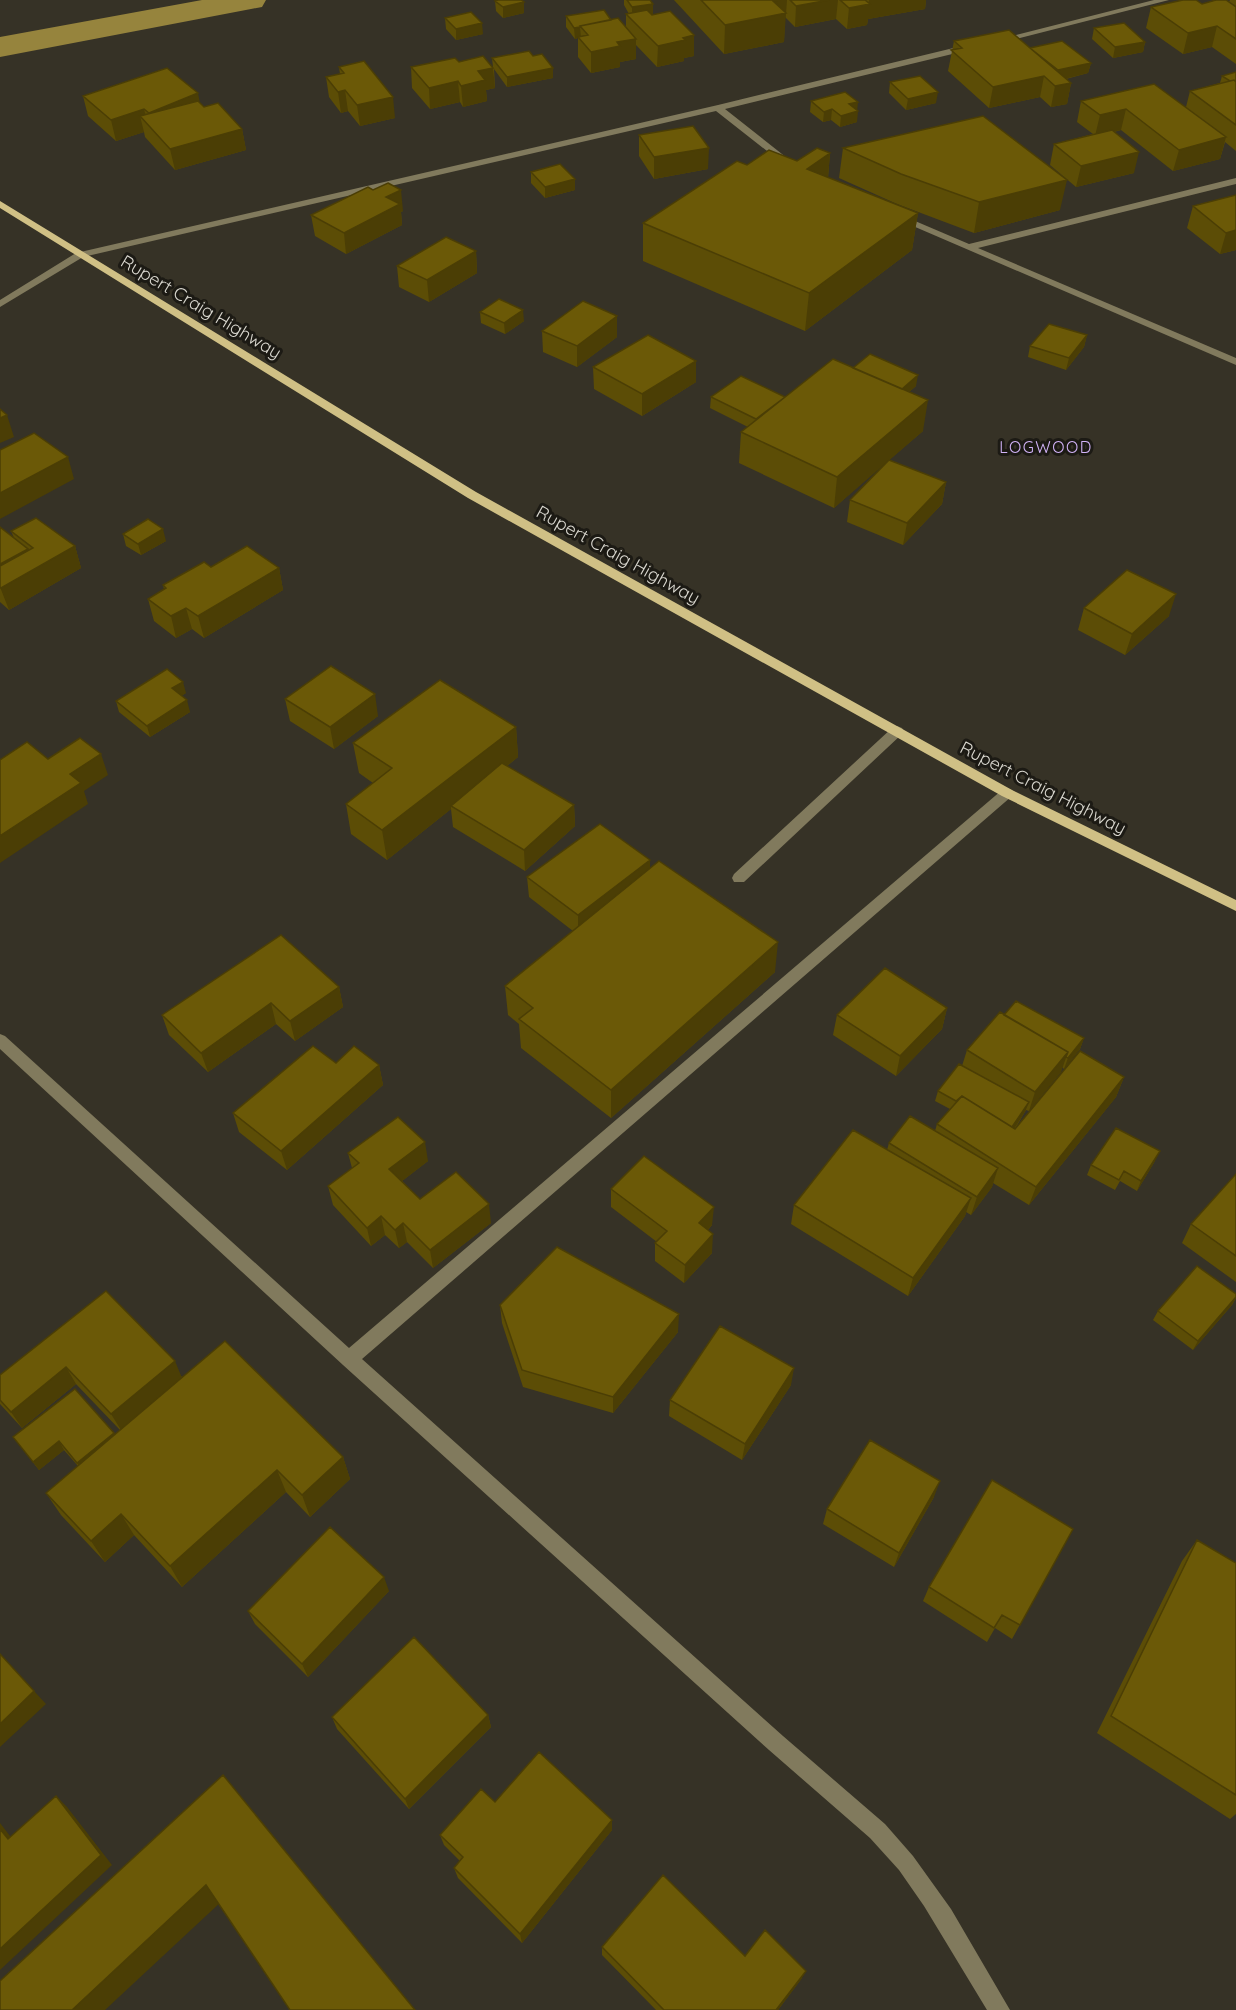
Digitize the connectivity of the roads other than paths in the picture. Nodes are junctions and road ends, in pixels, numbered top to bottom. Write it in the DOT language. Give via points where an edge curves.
graph roads {
  1 [pos="1165,0"];
  2 [pos="718,108"];
  3 [pos="797,167"];
  4 [pos="1236,181"];
  5 [pos="0,204"];
  6 [pos="881,210"];
  7 [pos="969,247"];
  8 [pos="80,255"];
  9 [pos="0,304"];
  10 [pos="1236,362"];
  11 [pos="897,731"];
  12 [pos="1008,792"];
  13 [pos="739,878"];
  14 [pos="1236,906"];
  15 [pos="0,1040"];
  16 [pos="349,1359"];
  17 [pos="999,2010"];
  1 -- 2 [label="street"];
  2 -- 3 [label="street" via="777,156"];
  2 -- 8 [label="street"];
  4 -- 7 [label="street"];
  5 -- 8 [label="main road, Rupert Craig Highway"];
  6 -- 7 [label="street"];
  7 -- 10 [label="street"];
  8 -- 9 [label="street"];
  8 -- 11 [label="main road, Rupert Craig Highway" via="472,495"];
  11 -- 12 [label="main road, Rupert Craig Highway"];
  11 -- 13 [label="street"];
  12 -- 14 [label="main road, Rupert Craig Highway"];
  12 -- 16 [label="street"];
  15 -- 16 [label="street"];
  16 -- 17 [label="street" via="848,1804 905,1862 958,1938"];
}
